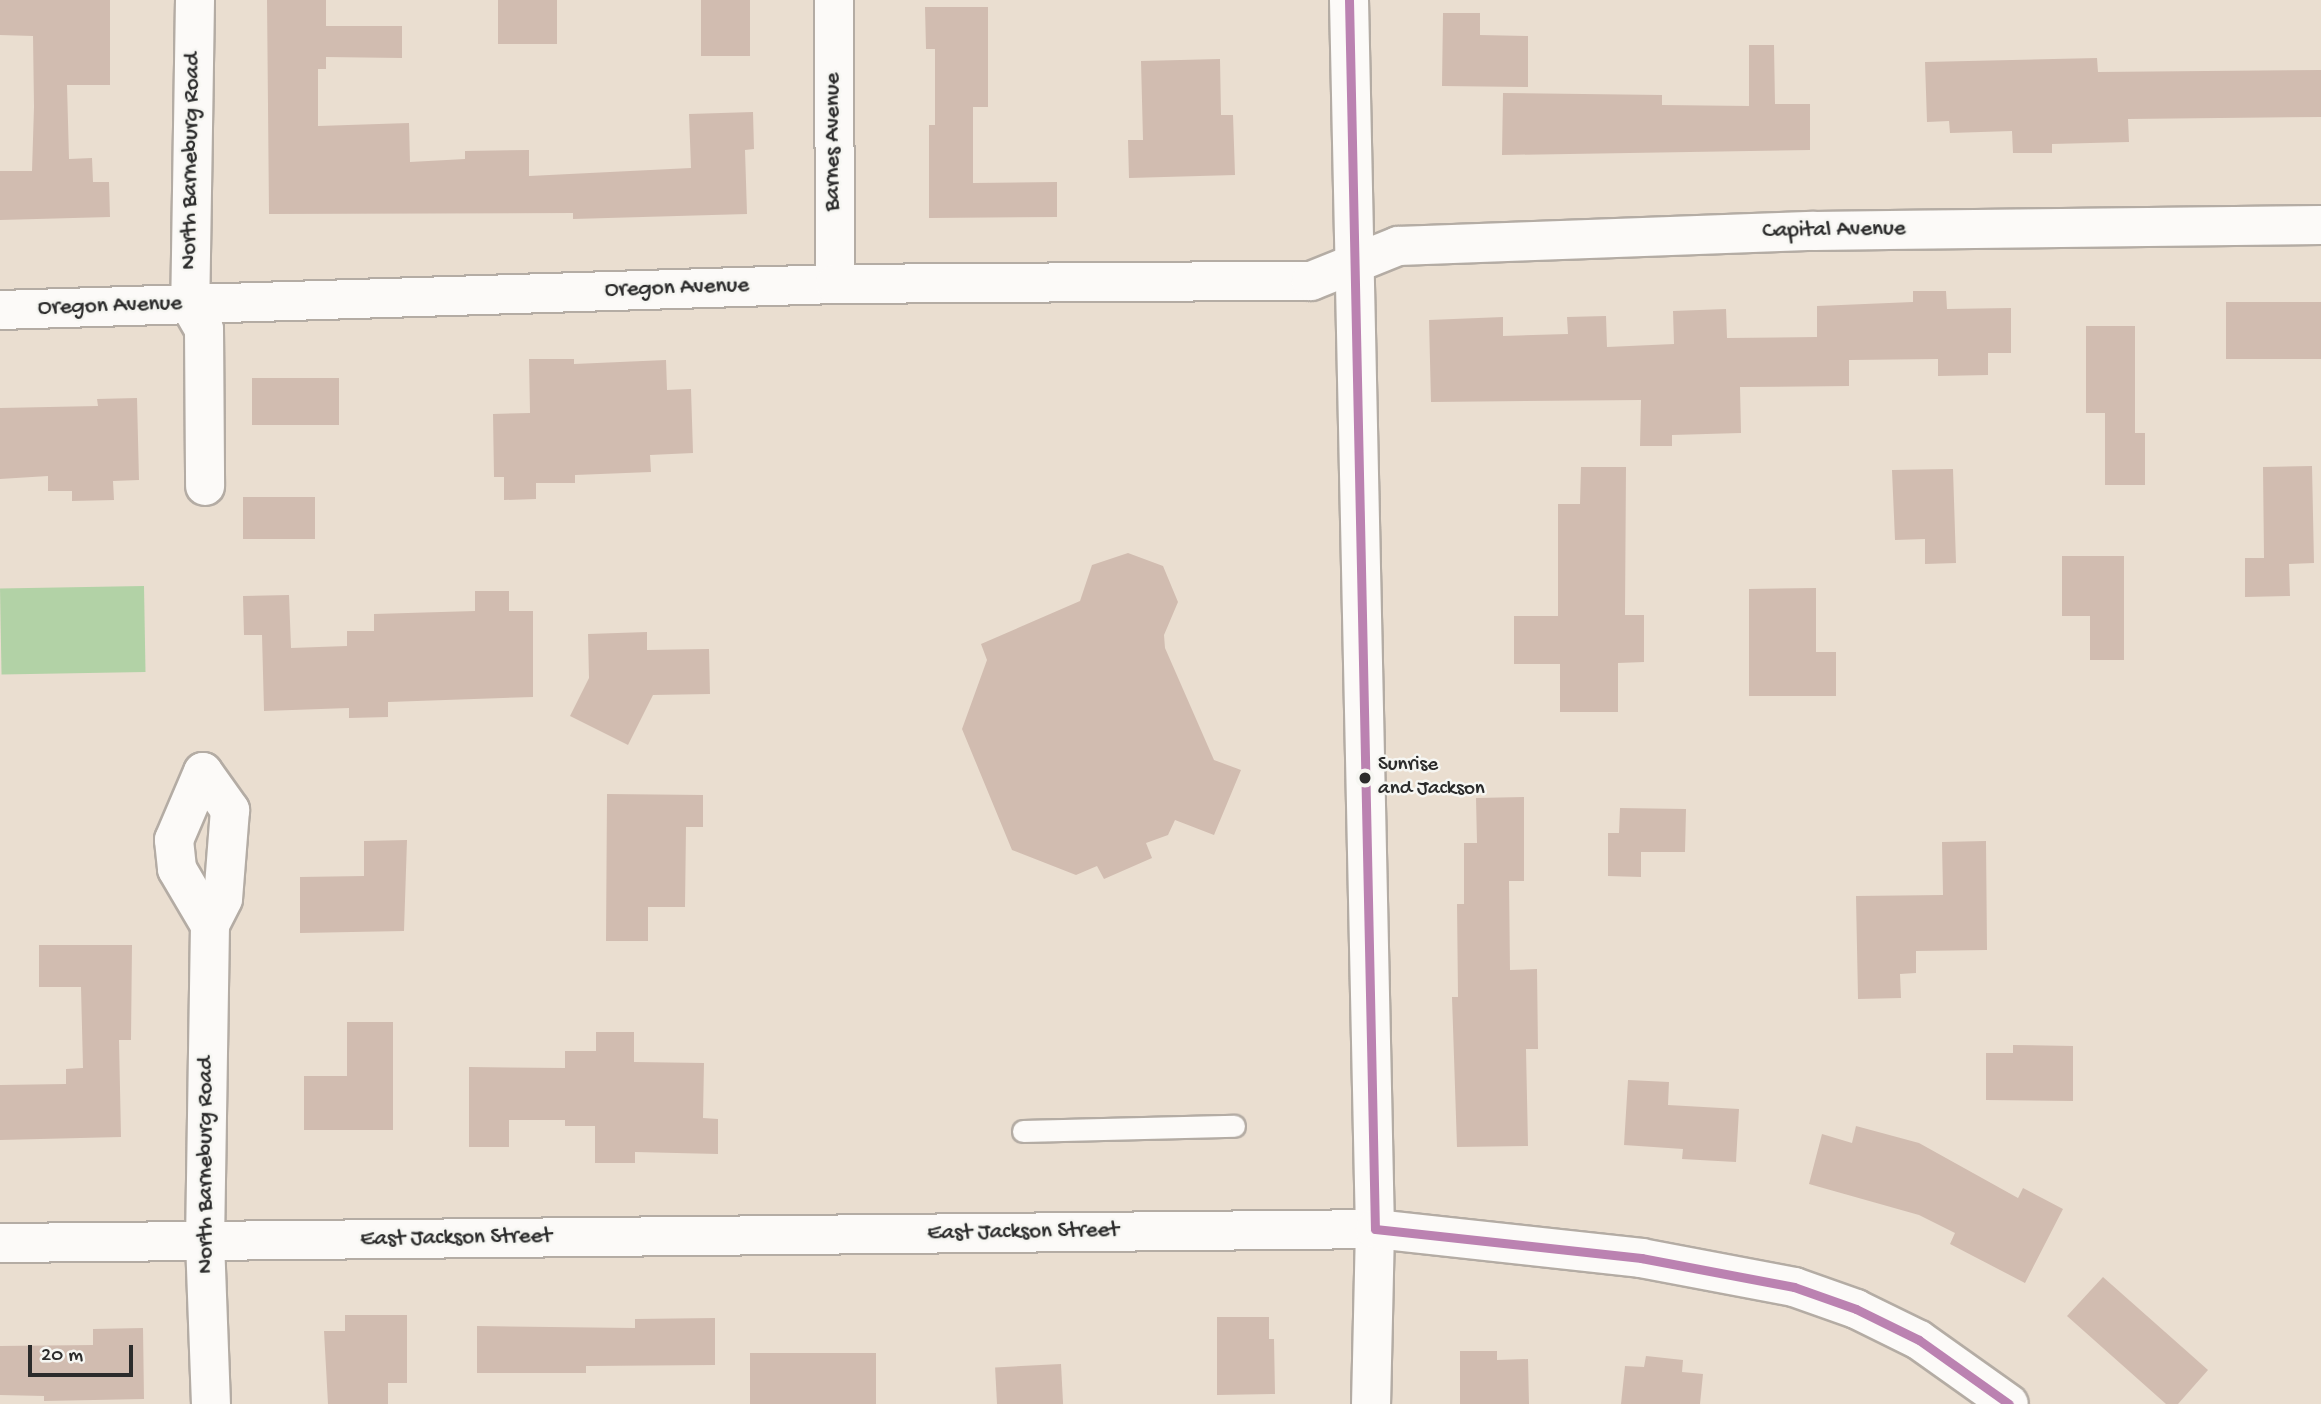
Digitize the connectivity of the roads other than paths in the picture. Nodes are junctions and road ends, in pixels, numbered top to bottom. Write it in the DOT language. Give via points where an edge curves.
graph roads {
  1 [pos="195,0"];
  2 [pos="834,0"];
  3 [pos="1349,0"];
  4 [pos="2321,225"];
  5 [pos="1351,265"];
  6 [pos="835,284"];
  7 [pos="190,305"];
  8 [pos="0,310"];
  9 [pos="205,486"];
  10 [pos="210,925"];
  11 [pos="1234,1126"];
  12 [pos="1023,1131"];
  13 [pos="1375,1228"];
  14 [pos="205,1241"];
  15 [pos="0,1243"];
  16 [pos="211,1404"];
  17 [pos="1371,1404"];
  18 [pos="2009,1404"];
  1 -- 7 [label="street, North Barneburg Road"];
  2 -- 6 [label="street, Barnes Avenue"];
  3 -- 5 [label="street"];
  4 -- 5 [label="street, Capital Avenue" via="1814,230 1398,246"];
  5 -- 6 [label="street, Oregon Avenue" via="1311,281"];
  5 -- 13 [label="street"];
  6 -- 7 [label="street, Oregon Avenue"];
  7 -- 8 [label="street, Oregon Avenue"];
  7 -- 9 [label="street, North Barneburg Road" via="204,329"];
  10 -- 14 [label="street, North Barneburg Road"];
  11 -- 12 [label="lane"];
  13 -- 14 [label="street, East Jackson Street"];
  13 -- 17 [label="street"];
  13 -- 18 [label="street, East Jackson Street" via="1641,1258 1794,1287 1919,1340"];
  14 -- 15 [label="street, East Jackson Street"];
  14 -- 16 [label="street, North Barneburg Road"];
}
